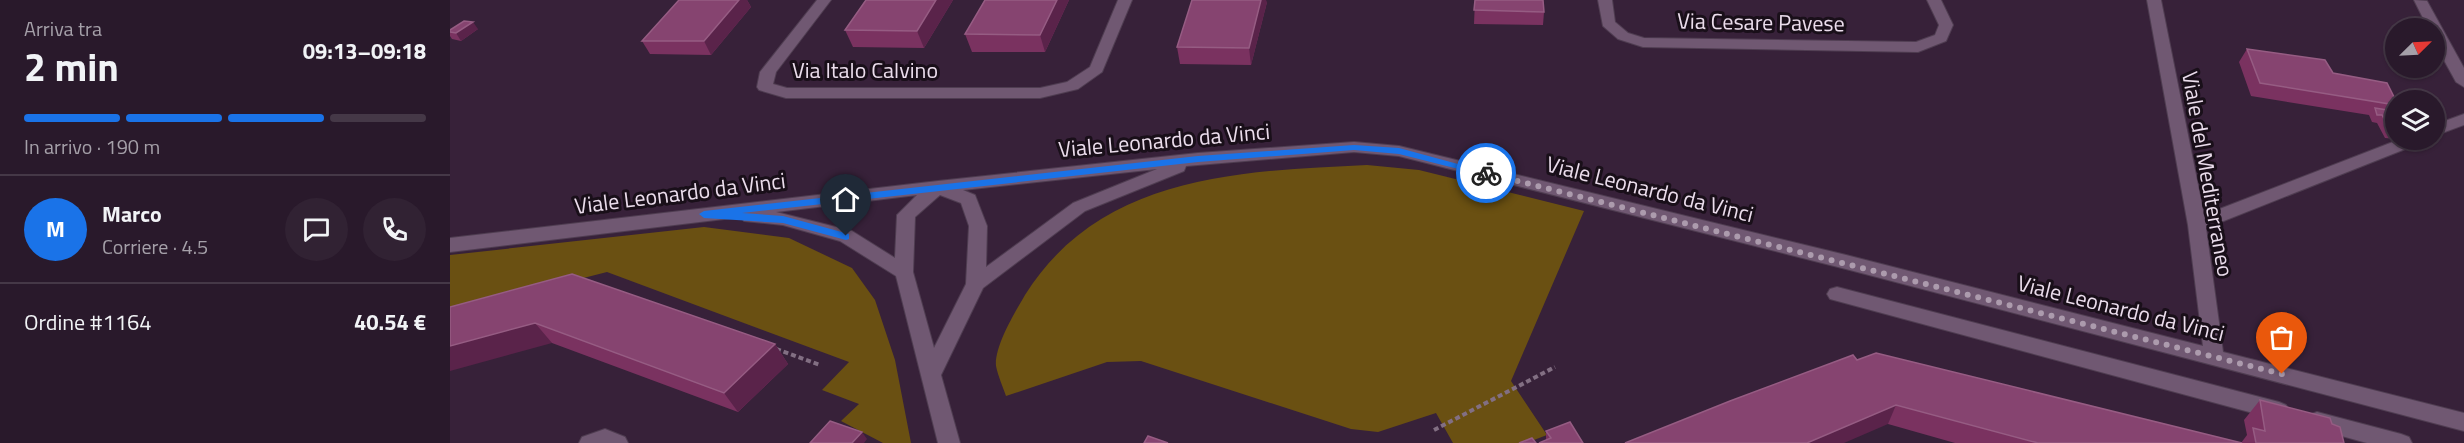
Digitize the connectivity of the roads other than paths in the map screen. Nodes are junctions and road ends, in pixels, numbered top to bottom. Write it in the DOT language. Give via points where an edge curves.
graph roads {
  1 [pos="824,0"];
  2 [pos="1125,0"];
  3 [pos="1605,0"];
  4 [pos="1934,0"];
  5 [pos="2154,0"];
  6 [pos="2420,1"];
  7 [pos="2464,82"];
  8 [pos="2464,119"];
  9 [pos="2445,127"];
  10 [pos="2387,150"];
  11 [pos="1198,159"];
  12 [pos="938,187"];
  13 [pos="704,214"];
  14 [pos="2197,225"];
  15 [pos="450,245"];
  16 [pos="904,272"];
  17 [pos="976,284"];
  18 [pos="1837,294"];
  19 [pos="2214,357"];
  20 [pos="932,373"];
  21 [pos="2464,422"];
  22 [pos="590,443"];
  23 [pos="618,443"];
  24 [pos="950,443"];
  25 [pos="2401,443"];
  1 -- 2 [label="street, Via Italo Calvino" via="768,72 765,87 786,93 1040,93 1072,86 1097,69"];
  3 -- 4 [label="street, Via Cesare Pavese" via="1608,23 1623,36 1643,42 1918,47 1941,38 1946,25"];
  5 -- 14 [label="street, Viale del Mediterraneo"];
  6 -- 7 [label="street"];
  8 -- 9 [label="street"];
  10 -- 14 [label="street"];
  11 -- 12 [label="street, Viale Leonardo da Vinci"];
  11 -- 17 [label="street" via="1079,207"];
  11 -- 19 [label="street, Viale Leonardo da Vinci" via="1354,147 1399,151"];
  12 -- 13 [label="street, Viale Leonardo da Vinci"];
  12 -- 16 [label="street" via="906,215"];
  12 -- 17 [label="street" via="969,199 978,226"];
  13 -- 15 [label="street, Viale Leonardo da Vinci"];
  13 -- 16 [label="street" via="783,219 846,236"];
  14 -- 19 [label="street, Viale del Mediterraneo"];
  16 -- 20 [label="street"];
  17 -- 20 [label="street"];
  18 -- 25 [label="street"];
  19 -- 21 [label="street, Viale Leonardo da Vinci"];
  20 -- 24 [label="street"];
  22 -- 23 [label="street" via="605,438"];
}
